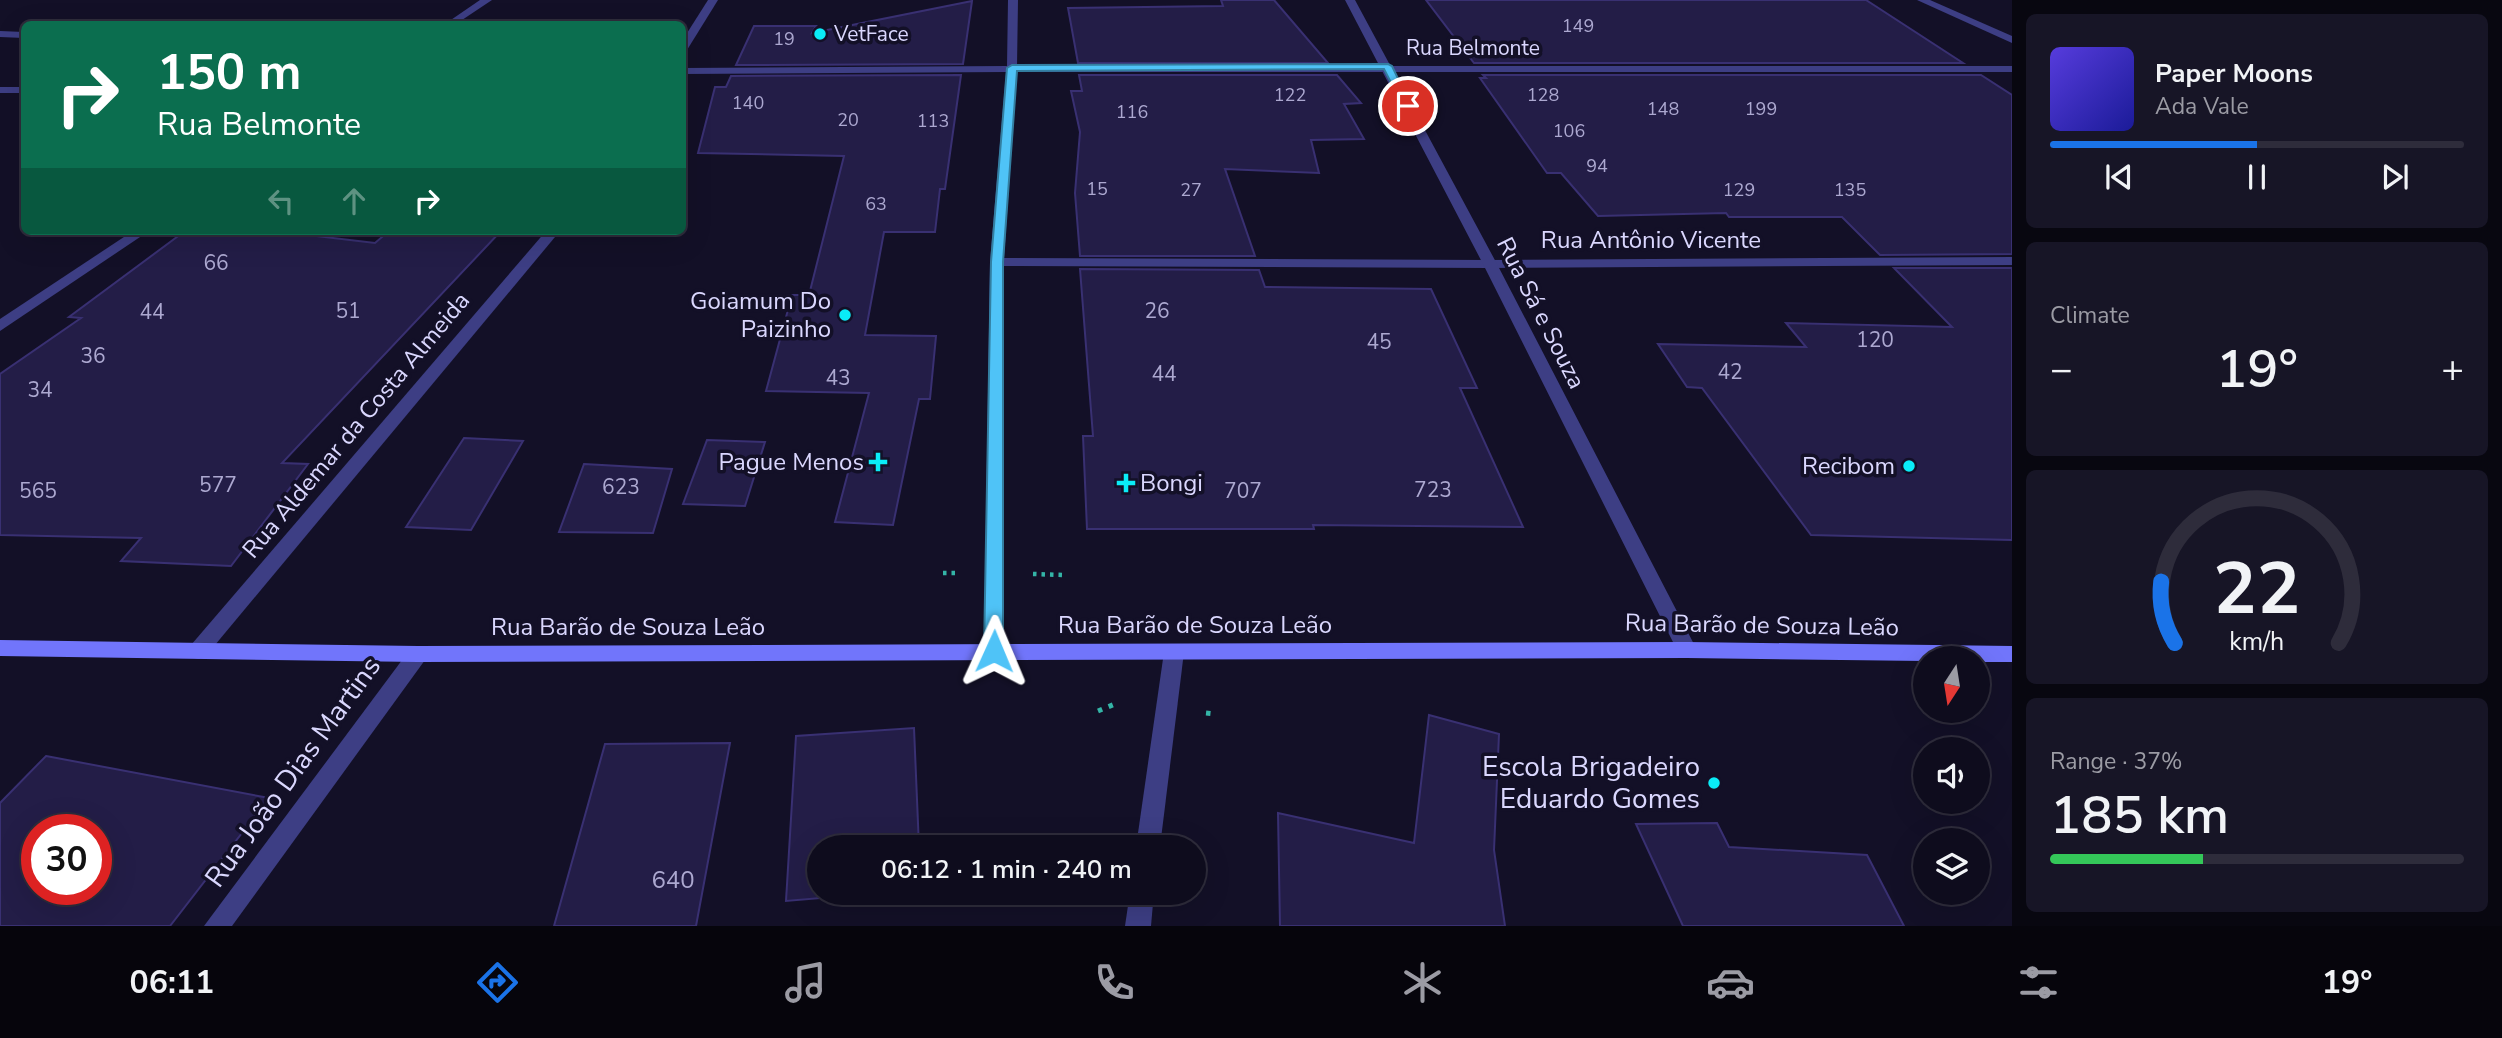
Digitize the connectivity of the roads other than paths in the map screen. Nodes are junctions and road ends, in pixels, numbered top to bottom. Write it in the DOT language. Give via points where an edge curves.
graph roads {
  1 [pos="487,0"];
  2 [pos="713,0"];
  3 [pos="1013,0"];
  4 [pos="1350,0"];
  5 [pos="1922,0"];
  6 [pos="455,21"];
  7 [pos="0,34"];
  8 [pos="21,35"];
  9 [pos="2012,40"];
  10 [pos="686,44"];
  11 [pos="1388,66"];
  12 [pos="1012,68"];
  13 [pos="2012,69"];
  14 [pos="686,71"];
  15 [pos="0,90"];
  16 [pos="21,90"];
  17 [pos="136,235"];
  18 [pos="550,235"];
  19 [pos="2012,261"];
  20 [pos="997,262"];
  21 [pos="1490,264"];
  22 [pos="0,326"];
  23 [pos="0,648"];
  24 [pos="1687,650"];
  25 [pos="198,651"];
  26 [pos="994,651"];
  27 [pos="1174,652"];
  28 [pos="418,654"];
  29 [pos="2012,654"];
  30 [pos="1150,835"];
  31 [pos="1140,905"];
  32 [pos="217,926"];
  33 [pos="1138,926"];
  1 -- 6 [label="street"];
  2 -- 10 [label="street"];
  3 -- 12 [label="street"];
  4 -- 11 [label="street, Rua Sá e Souza"];
  5 -- 9 [label="street"];
  7 -- 8 [label="street"];
  11 -- 12 [label="street, Rua Belmonte"];
  11 -- 13 [label="street, Rua Belmonte"];
  11 -- 21 [label="street, Rua Sá e Souza"];
  12 -- 14 [label="street, Rua Belmonte"];
  12 -- 20 [label="street"];
  15 -- 16 [label="street"];
  17 -- 22 [label="street"];
  18 -- 25 [label="street, Rua Aldemar da Costa Almeida"];
  19 -- 21 [label="street, Rua Antônio Vicente"];
  20 -- 21 [label="street, Rua Antônio Vicente"];
  20 -- 26 [label="street"];
  21 -- 24 [label="street, Rua Sá e Souza"];
  23 -- 25 [label="main road, Rua Barão de Souza Leão"];
  24 -- 27 [label="main road, Rua Barão de Souza Leão"];
  24 -- 29 [label="main road, Rua Barão de Souza Leão"];
  25 -- 28 [label="main road, Rua Barão de Souza Leão"];
  26 -- 27 [label="main road, Rua Barão de Souza Leão"];
  26 -- 28 [label="main road, Rua Barão de Souza Leão"];
  27 -- 30 [label="street"];
  28 -- 32 [label="street, Rua João Dias Martins"];
  31 -- 33 [label="street"];
}
